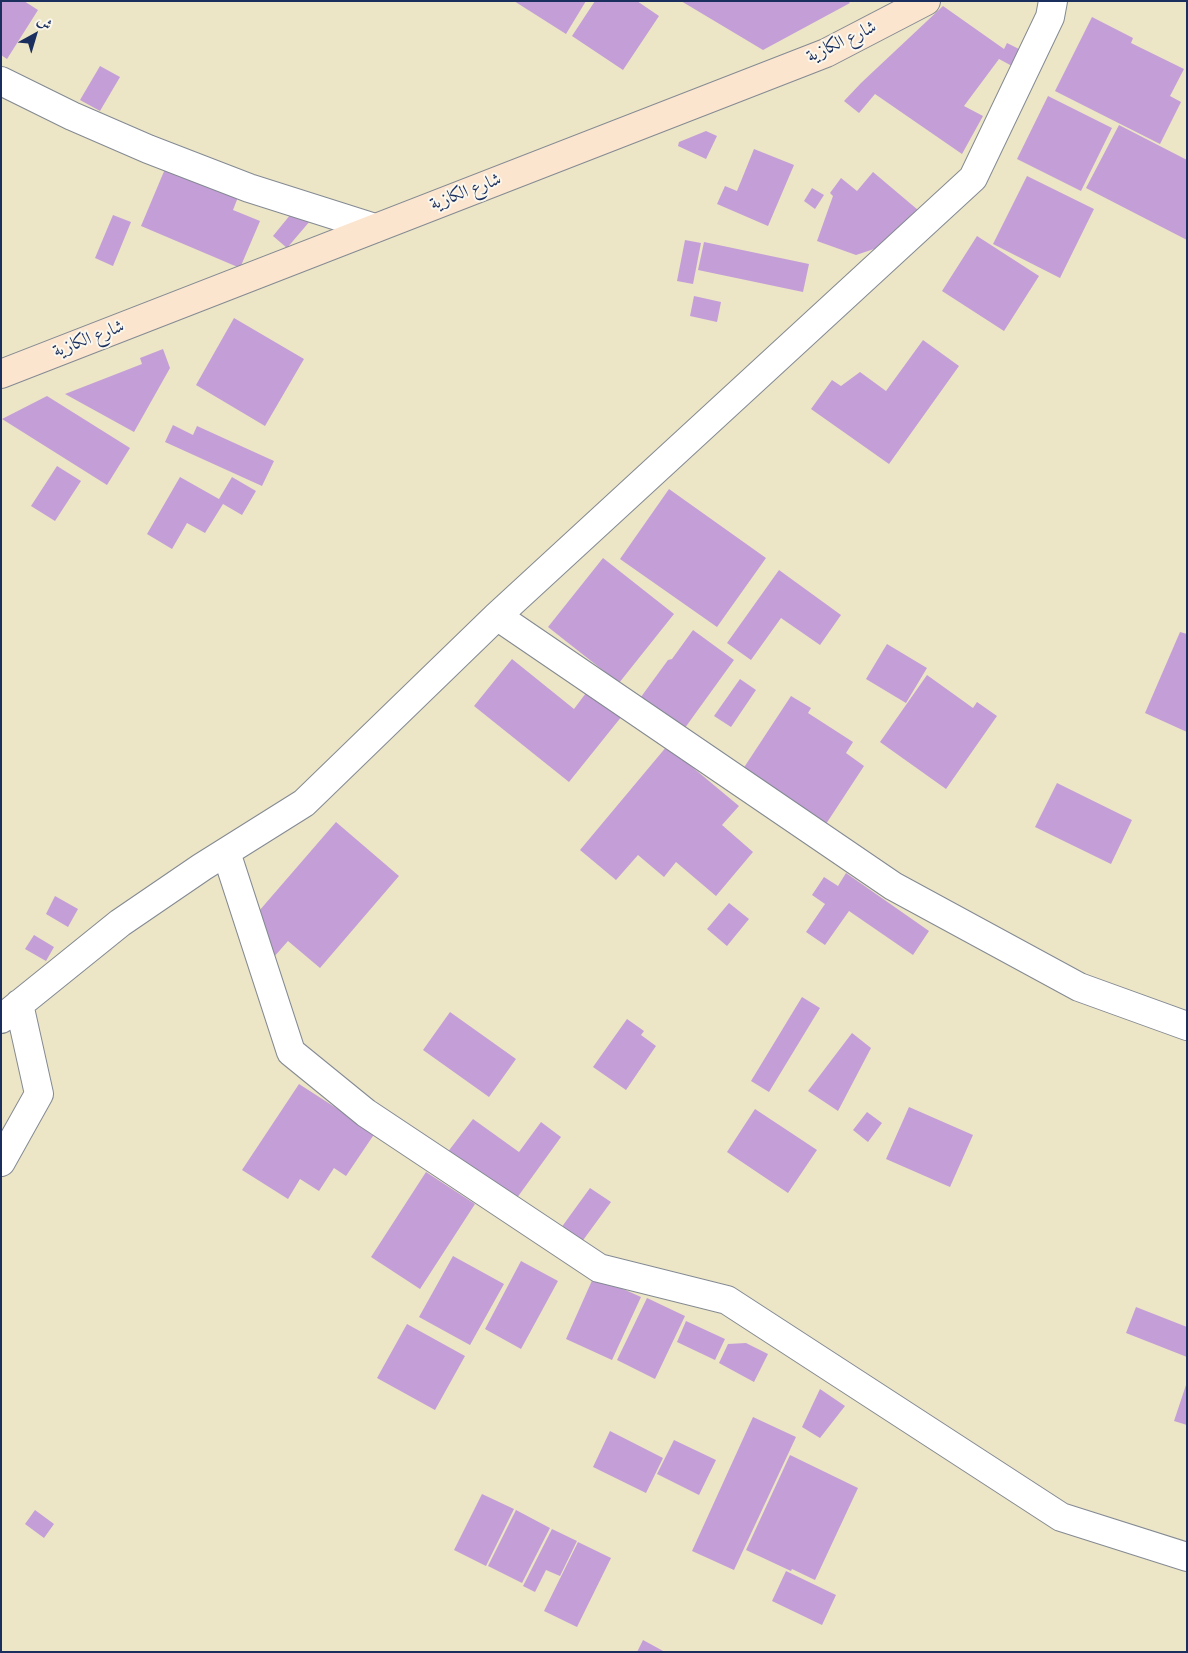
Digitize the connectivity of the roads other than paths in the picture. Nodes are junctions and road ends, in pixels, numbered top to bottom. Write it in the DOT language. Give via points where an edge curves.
graph roads {
  1 [pos="926,1"];
  2 [pos="1053,1"];
  3 [pos="1,81"];
  4 [pos="375,228"];
  5 [pos="1,374"];
  6 [pos="497,616"];
  7 [pos="226,852"];
  8 [pos="10,1011"];
  9 [pos="1187,1026"];
  10 [pos="1,1162"];
  11 [pos="1187,1557"];
  1 -- 4 [label="street, شارع الكازية" via="826,53"];
  2 -- 6 [label="street" via="1050,17 972,178"];
  3 -- 4 [label="street" via="165,156 249,188"];
  4 -- 5 [label="street, شارع الكازية"];
  6 -- 7 [label="street" via="304,803"];
  6 -- 9 [label="street" via="893,886 1079,988"];
  7 -- 8 [label="street" via="120,923"];
  7 -- 11 [label="street" via="291,1052 366,1113 599,1268 728,1300 1061,1517"];
  8 -- 10 [label="street" via="38,1094"];
}
